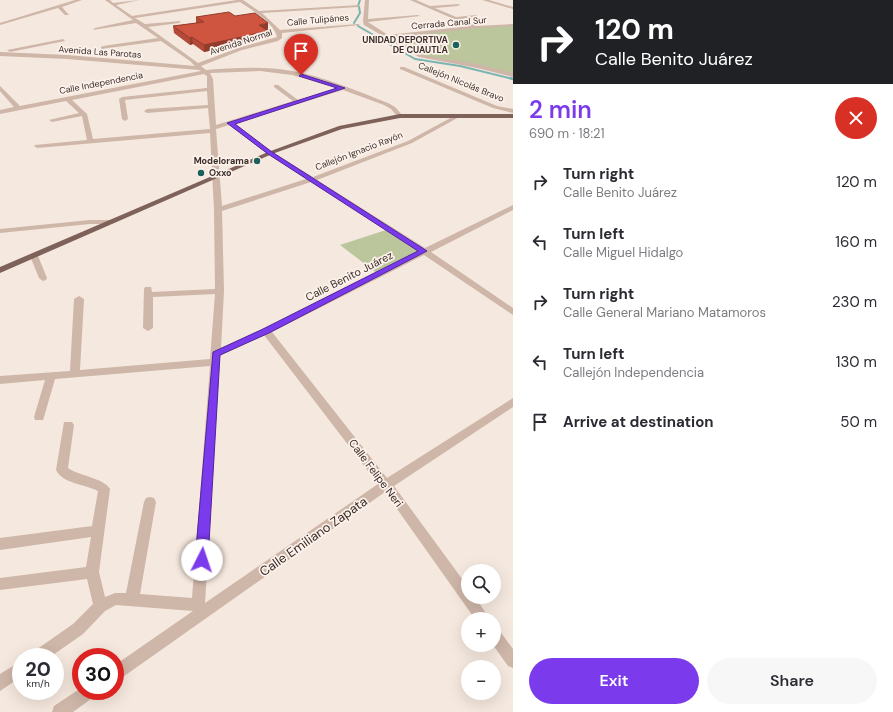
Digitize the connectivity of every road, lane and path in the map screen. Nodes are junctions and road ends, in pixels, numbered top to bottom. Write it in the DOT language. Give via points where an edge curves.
graph roads {
  1 [pos="61,0"];
  2 [pos="80,0"];
  3 [pos="138,0"];
  4 [pos="240,0"];
  5 [pos="367,0"];
  6 [pos="412,0"];
  7 [pos="484,0"];
  8 [pos="498,1"];
  9 [pos="109,2"];
  10 [pos="66,4"];
  11 [pos="458,5"];
  12 [pos="59,6"];
  13 [pos="358,6"];
  14 [pos="430,7"];
  15 [pos="513,7"];
  16 [pos="27,12"];
  17 [pos="258,12"];
  18 [pos="34,14"];
  19 [pos="67,14"];
  20 [pos="418,16"];
  21 [pos="476,16"];
  22 [pos="457,18"];
  23 [pos="135,19"];
  24 [pos="365,21"];
  25 [pos="179,22"];
  26 [pos="0,24"];
  27 [pos="358,25"];
  28 [pos="513,25"];
  29 [pos="143,26"];
  30 [pos="476,27"];
  31 [pos="95,29"];
  32 [pos="279,32"];
  33 [pos="386,37"];
  34 [pos="162,39"];
  35 [pos="63,40"];
  36 [pos="103,48"];
  37 [pos="0,54"];
  38 [pos="198,67"];
  39 [pos="402,68"];
  40 [pos="206,72"];
  41 [pos="513,76"];
  42 [pos="276,86"];
  43 [pos="0,88"];
  44 [pos="342,88"];
  45 [pos="210,89"];
  46 [pos="125,92"];
  47 [pos="131,98"];
  48 [pos="67,99"];
  49 [pos="298,102"];
  50 [pos="212,106"];
  51 [pos="19,109"];
  52 [pos="147,111"];
  53 [pos="513,111"];
  54 [pos="0,112"];
  55 [pos="84,114"];
  56 [pos="400,116"];
  57 [pos="458,116"];
  58 [pos="513,116"];
  59 [pos="125,119"];
  60 [pos="52,120"];
  61 [pos="230,123"];
  62 [pos="213,129"];
  63 [pos="90,141"];
  64 [pos="37,146"];
  65 [pos="270,153"];
  66 [pos="215,177"];
  67 [pos="311,180"];
  68 [pos="513,207"];
  69 [pos="218,210"];
  70 [pos="110,222"];
  71 [pos="0,231"];
  72 [pos="424,251"];
  73 [pos="34,256"];
  74 [pos="0,270"];
  75 [pos="43,278"];
  76 [pos="220,291"];
  77 [pos="79,299"];
  78 [pos="513,312"];
  79 [pos="148,328"];
  80 [pos="266,331"];
  81 [pos="215,358"];
  82 [pos="75,373"];
  83 [pos="51,376"];
  84 [pos="0,380"];
  85 [pos="513,402"];
  86 [pos="39,417"];
  87 [pos="68,425"];
  88 [pos="386,485"];
  89 [pos="150,502"];
  90 [pos="97,531"];
  91 [pos="0,544"];
  92 [pos="92,572"];
  93 [pos="0,584"];
  94 [pos="132,601"];
  95 [pos="100,606"];
  96 [pos="201,609"];
  97 [pos="478,612"];
  98 [pos="501,645"];
  99 [pos="51,648"];
  100 [pos="513,661"];
  101 [pos="124,667"];
  102 [pos="12,674"];
  103 [pos="0,683"];
  104 [pos="77,700"];
  105 [pos="60,712"];
  1 -- 10 [label="street"];
  2 -- 10 [label="street"];
  3 -- 9 [label="street"];
  4 -- 17 [label="street, Avenida Normal"];
  4 -- 23 [label="street"];
  5 -- 24 [label="street"];
  6 -- 14 [label="street"];
  7 -- 15 [label="street"];
  8 -- 15 [label="street"];
  9 -- 23 [label="street"];
  10 -- 12 [label="street"];
  11 -- 14 [label="street"];
  12 -- 18 [label="street"];
  12 -- 19 [label="street"];
  13 -- 17 [label="street"];
  14 -- 22 [label="street"];
  16 -- 18 [label="street"];
  17 -- 32 [label="street, Avenida Normal"];
  18 -- 26 [label="street"];
  20 -- 24 [label="street"];
  21 -- 22 [label="street"];
  22 -- 30 [label="street"];
  23 -- 29 [label="street"];
  23 -- 31 [label="street"];
  24 -- 33 [label="street"];
  25 -- 29 [label="street"];
  27 -- 32 [label="street, Calle Tulipánes"];
  28 -- 30 [label="street, Cerrada Canal Sur"];
  29 -- 34 [label="street"];
  30 -- 33 [label="street, Cerrada Canal Sur"];
  32 -- 38 [label="street, Avenida Normal" via="280,38 276,40 240,49"];
  33 -- 41 [label="street" via="421,56"];
  34 -- 36 [label="street"];
  34 -- 38 [label="street"];
  35 -- 37 [label="street"];
  37 -- 38 [label="street, Avenida Las Parotas"];
  38 -- 40 [label="street"];
  39 -- 53 [label="street, Callejón Nicolás Bravo" via="495,107"];
  40 -- 44 [label="street, Calle Independencia" via="234,69 275,71 308,77"];
  40 -- 45 [label="street" via="211,78"];
  40 -- 48 [label="street, Calle Independencia"];
  42 -- 49 [label="street"];
  43 -- 51 [label="street"];
  44 -- 49 [label="street"];
  44 -- 56 [label="street, Calle Independencia" via="386,104"];
  45 -- 47 [label="street"];
  45 -- 50 [label="street"];
  46 -- 47 [label="street"];
  47 -- 59 [label="street" via="122,99"];
  48 -- 51 [label="street, Calle Independencia"];
  48 -- 55 [label="street"];
  49 -- 61 [label="street"];
  50 -- 52 [label="street"];
  50 -- 62 [label="street"];
  51 -- 54 [label="street, Calle Independencia"];
  55 -- 60 [label="street"];
  55 -- 63 [label="street"];
  56 -- 57 [label="main road"];
  56 -- 65 [label="main road" via="341,127"];
  57 -- 58 [label="main road"];
  57 -- 67 [label="street, Callejón Ignacio Rayón" via="410,142"];
  61 -- 62 [label="street"];
  61 -- 65 [label="street"];
  62 -- 63 [label="street"];
  62 -- 66 [label="street"];
  63 -- 64 [label="street"];
  65 -- 66 [label="main road"];
  65 -- 67 [label="street"];
  66 -- 69 [label="street"];
  66 -- 70 [label="main road"];
  67 -- 69 [label="street, Callejón Ignacio Rayón"];
  67 -- 72 [label="street"];
  68 -- 72 [label="street, Calle Benito Juárez"];
  69 -- 76 [label="street"];
  70 -- 71 [label="street"];
  70 -- 73 [label="main road"];
  72 -- 78 [label="street"];
  72 -- 80 [label="street, Calle Benito Juárez"];
  73 -- 74 [label="main road"];
  73 -- 75 [label="street"];
  76 -- 79 [label="street" via="148,292"];
  76 -- 81 [label="street"];
  77 -- 82 [label="street"];
  80 -- 81 [label="street, Calle Benito Juárez"];
  80 -- 88 [label="street, Calle Felipe Neri"];
  81 -- 82 [label="street, Calle Benito Juárez"];
  81 -- 96 [label="street"];
  82 -- 83 [label="street, Calle Benito Juárez"];
  83 -- 84 [label="street, Calle Benito Juárez"];
  83 -- 86 [label="street"];
  85 -- 88 [label="street, Calle Emiliano Zapata"];
  87 -- 90 [label="street" via="62,470 69,476 104,489"];
  88 -- 96 [label="street, Calle Emiliano Zapata"];
  88 -- 97 [label="street, Calle Felipe Neri"];
  89 -- 94 [label="street"];
  90 -- 91 [label="street"];
  90 -- 92 [label="street"];
  92 -- 93 [label="street"];
  92 -- 95 [label="street"];
  94 -- 95 [label="street" via="115,599"];
  94 -- 96 [label="street"];
  95 -- 99 [label="street" via="78,629"];
  96 -- 101 [label="street, Calle Emiliano Zapata"];
  98 -- 100 [label="street"];
  102 -- 103 [label="street"];
  104 -- 105 [label="street"];
}
